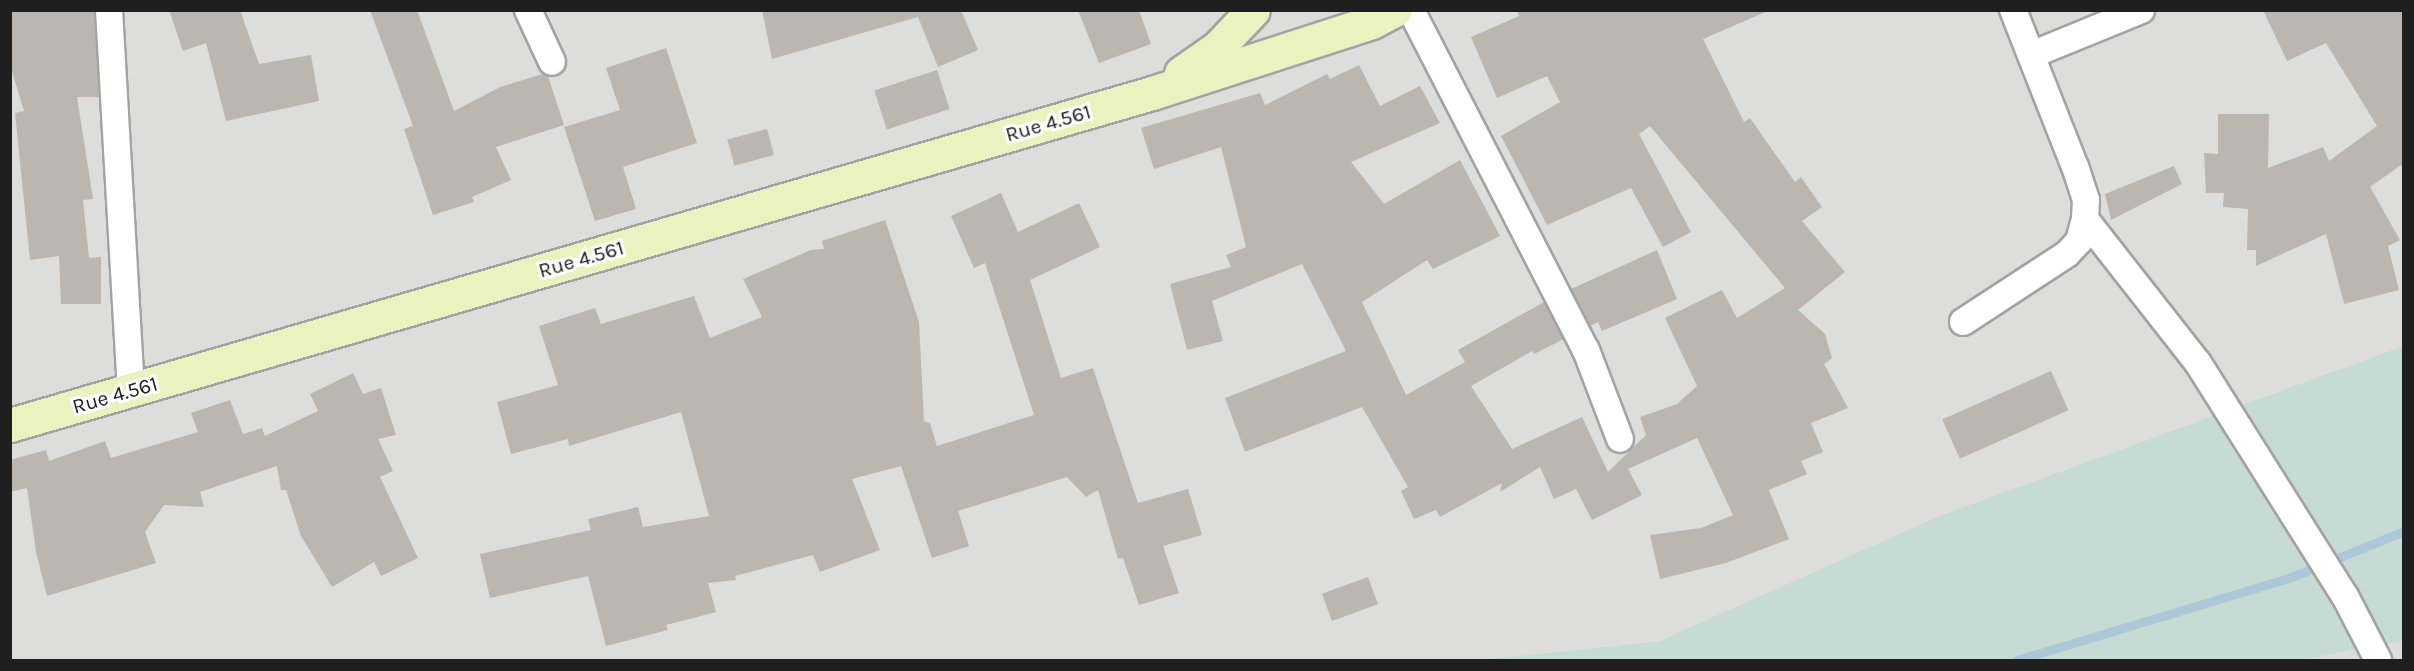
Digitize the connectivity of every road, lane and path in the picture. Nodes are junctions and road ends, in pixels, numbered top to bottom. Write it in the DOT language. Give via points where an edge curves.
graph roads {
  1 [pos="109,10"];
  2 [pos="528,10"];
  3 [pos="1252,10"];
  4 [pos="1395,10"];
  5 [pos="1411,10"];
  6 [pos="2013,10"];
  7 [pos="2141,10"];
  8 [pos="2031,55"];
  9 [pos="552,62"];
  10 [pos="1152,93"];
  11 [pos="2085,219"];
  12 [pos="1963,322"];
  13 [pos="132,390"];
  14 [pos="10,425"];
  15 [pos="1620,439"];
  16 [pos="2378,660"];
  1 -- 13 [label="street"];
  2 -- 9 [label="street"];
  3 -- 10 [label="main road, Rue 4.561" via="1217,48"];
  4 -- 10 [label="main road, Rue 4.561" via="1372,22"];
  5 -- 15 [label="street" via="1586,350"];
  6 -- 8 [label="street"];
  7 -- 8 [label="street"];
  8 -- 11 [label="street" via="2086,200"];
  10 -- 13 [label="main road, Rue 4.561"];
  11 -- 12 [label="street" via="2079,241 2067,254"];
  11 -- 16 [label="street" via="2198,363 2345,596"];
  13 -- 14 [label="main road, Rue 4.561"];
}
